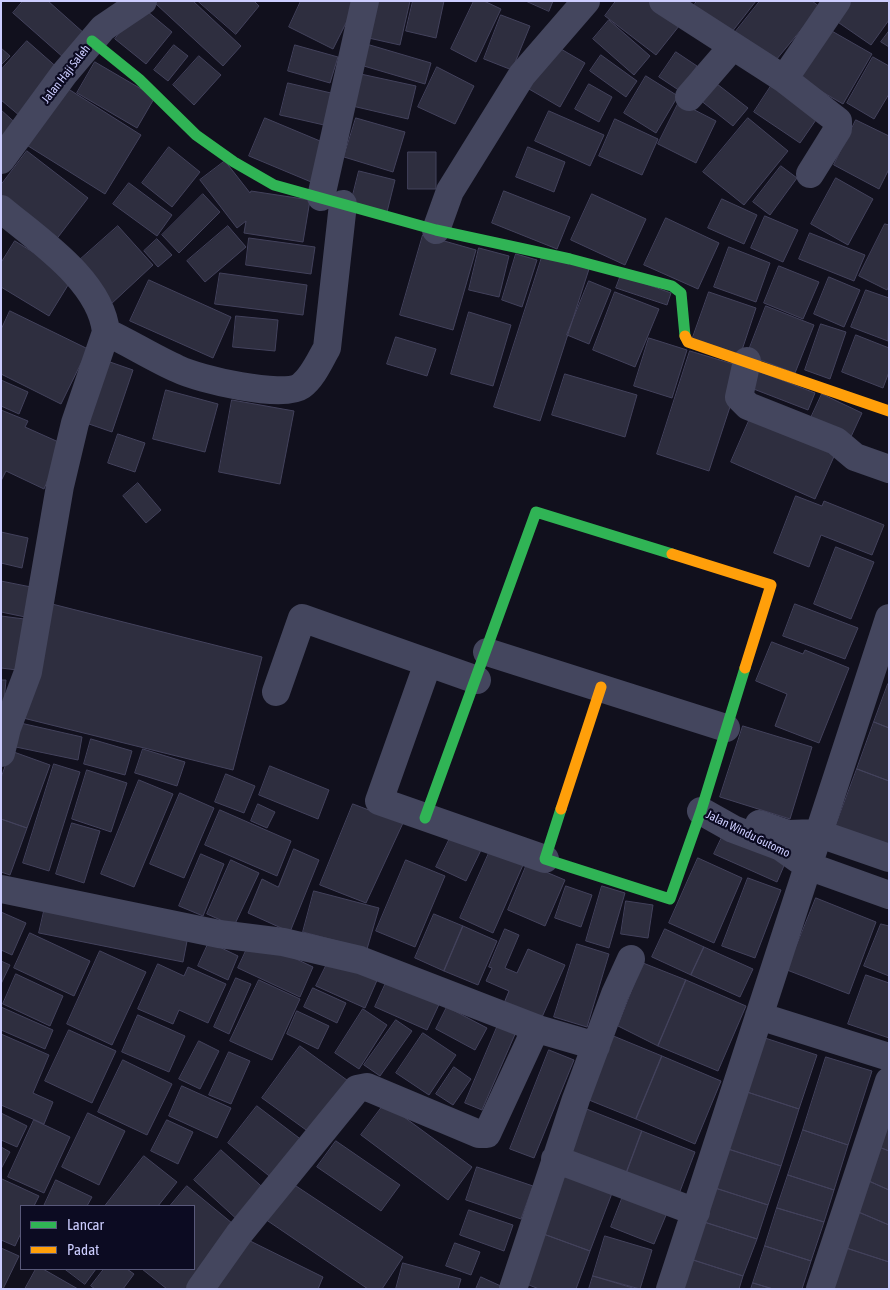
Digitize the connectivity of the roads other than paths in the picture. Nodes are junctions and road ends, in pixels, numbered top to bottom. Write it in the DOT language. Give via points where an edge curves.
graph roads {
  1 [pos="143,1"];
  2 [pos="365,1"];
  3 [pos="586,1"];
  4 [pos="663,1"];
  5 [pos="837,1"];
  6 [pos="92,41"];
  7 [pos="733,46"];
  8 [pos="784,80"];
  9 [pos="689,97"];
  10 [pos="1,160"];
  11 [pos="810,174"];
  12 [pos="332,201"];
  13 [pos="1,209"];
  14 [pos="436,230"];
  15 [pos="106,332"];
  16 [pos="747,361"];
  17 [pos="889,411"];
  18 [pos="889,469"];
  19 [pos="889,618"];
  20 [pos="488,652"];
  21 [pos="428,663"];
  22 [pos="477,680"];
  23 [pos="601,687"];
  24 [pos="276,692"];
  25 [pos="726,728"];
  26 [pos="1,753"];
  27 [pos="701,811"];
  28 [pos="425,818"];
  29 [pos="817,833"];
  30 [pos="889,858"];
  31 [pos="545,859"];
  32 [pos="808,866"];
  33 [pos="1,889"];
  34 [pos="889,895"];
  35 [pos="631,959"];
  36 [pos="759,1016"];
  37 [pos="536,1028"];
  38 [pos="596,1046"];
  39 [pos="889,1057"];
  40 [pos="889,1081"];
  41 [pos="556,1159"];
  42 [pos="696,1212"];
  43 [pos="200,1289"];
  44 [pos="513,1289"];
  45 [pos="670,1289"];
  46 [pos="820,1289"];
  1 -- 6 [label="street, Jalan Haji Saleh" via="103,28"];
  2 -- 12 [label="street"];
  3 -- 14 [label="street" via="522,75 450,191"];
  4 -- 7 [label="street"];
  5 -- 8 [label="street"];
  6 -- 10 [label="street, Jalan Haji Saleh"];
  6 -- 12 [label="street" via="139,79 196,135 234,162 274,185"];
  7 -- 8 [label="street"];
  7 -- 9 [label="street"];
  8 -- 11 [label="street" via="838,121 838,129"];
  12 -- 14 [label="street"];
  12 -- 15 [label="street" via="326,348 316,368 301,386 289,391 214,380 178,370"];
  13 -- 15 [label="street" via="80,278 104,316"];
  14 -- 16 [label="street" via="570,259 672,286 681,293 685,340"];
  15 -- 26 [label="street" via="75,423 60,486 28,672"];
  16 -- 17 [label="street"];
  16 -- 18 [label="street" via="739,397 748,406 836,441 856,457"];
  19 -- 29 [label="street"];
  20 -- 22 [label="street"];
  20 -- 23 [label="street"];
  20 -- 25 [label="street" via="536,512 771,585"];
  21 -- 22 [label="street"];
  21 -- 24 [label="street" via="302,618"];
  21 -- 28 [label="street" via="380,801"];
  22 -- 28 [label="street"];
  23 -- 25 [label="street"];
  23 -- 31 [label="street"];
  25 -- 27 [label="street"];
  27 -- 29 [label="street, Jalan Windu Gutomo" via="737,816 788,834"];
  27 -- 31 [label="street" via="670,899"];
  27 -- 32 [label="street, Jalan Windu Gutomo" via="733,829 781,847"];
  28 -- 31 [label="street"];
  29 -- 30 [label="street, Jalan Windu Gutomo"];
  29 -- 32 [label="street"];
  32 -- 34 [label="street, Jalan Windu Gutomo"];
  32 -- 36 [label="street"];
  33 -- 37 [label="street" via="219,934 283,942 360,960"];
  35 -- 38 [label="street"];
  36 -- 39 [label="street"];
  36 -- 42 [label="street"];
  37 -- 38 [label="street"];
  37 -- 43 [label="street" via="487,1134 479,1134 374,1090 357,1089 239,1234"];
  38 -- 41 [label="street"];
  40 -- 46 [label="street"];
  41 -- 42 [label="street"];
  41 -- 44 [label="street"];
  42 -- 45 [label="street"];
}
